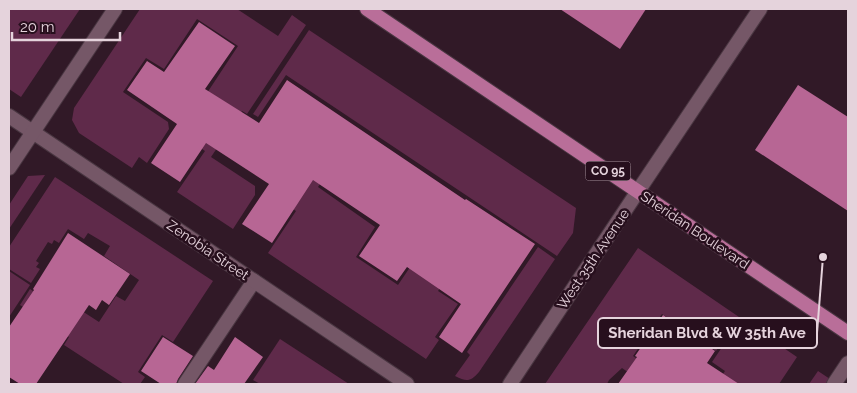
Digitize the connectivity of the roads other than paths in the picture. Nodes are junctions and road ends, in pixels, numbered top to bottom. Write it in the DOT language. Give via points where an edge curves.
graph roads {
  1 [pos="115,9"];
  2 [pos="367,9"];
  3 [pos="760,9"];
  4 [pos="9,116"];
  5 [pos="32,132"];
  6 [pos="9,168"];
  7 [pos="638,191"];
  8 [pos="254,281"];
  9 [pos="848,334"];
  10 [pos="848,364"];
  11 [pos="185,384"];
  12 [pos="408,384"];
  13 [pos="510,384"];
  14 [pos="834,384"];
  1 -- 5 [label="street"];
  2 -- 7 [label="main road, Sheridan Boulevard / CO 95"];
  3 -- 7 [label="street, West 35th Avenue"];
  4 -- 5 [label="street, Zenobia Street"];
  5 -- 6 [label="street"];
  5 -- 8 [label="street, Zenobia Street"];
  7 -- 9 [label="main road, Sheridan Boulevard / CO 95"];
  7 -- 13 [label="street, West 35th Avenue"];
  8 -- 11 [label="street"];
  8 -- 12 [label="street, Zenobia Street"];
  10 -- 14 [label="street"];
}
